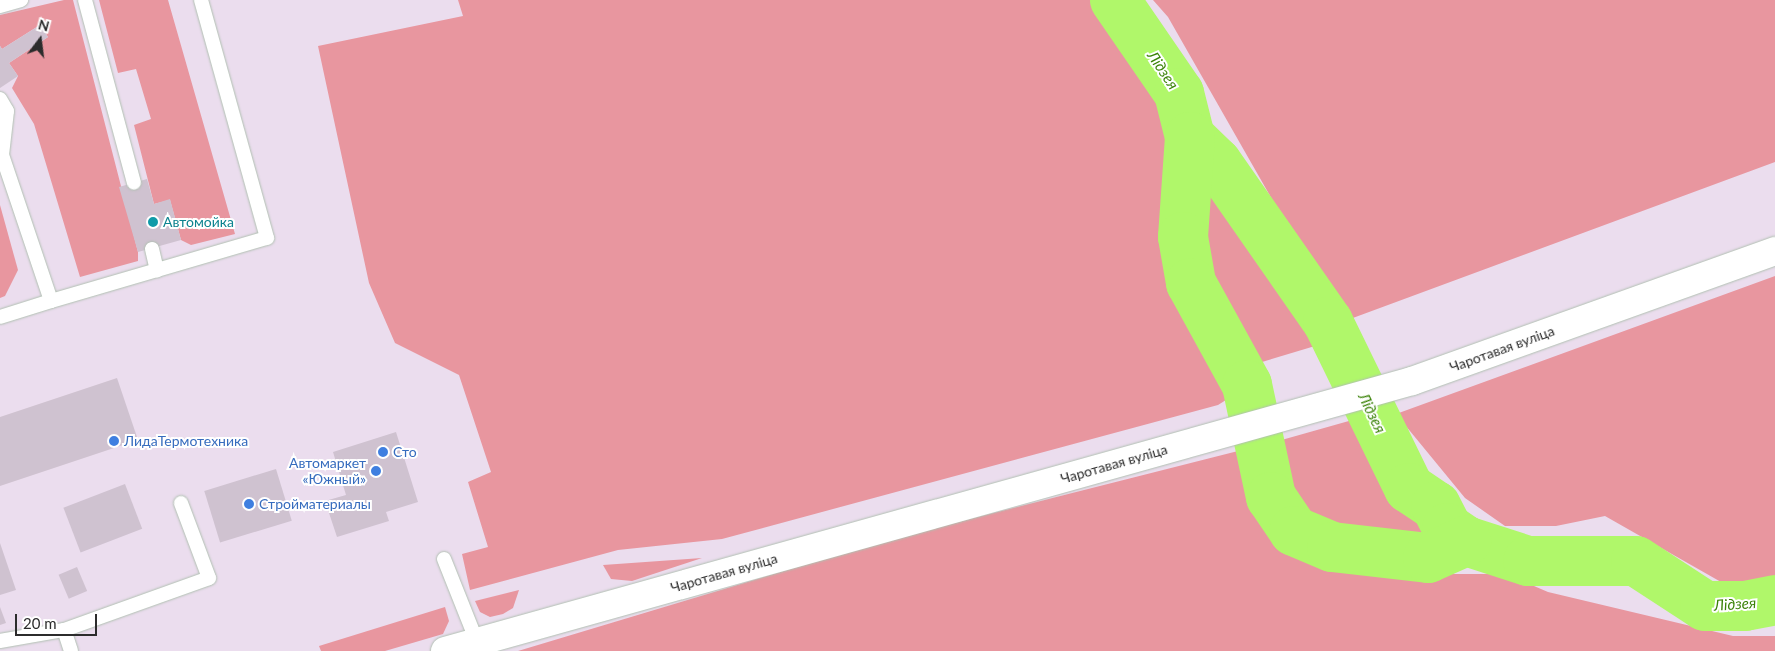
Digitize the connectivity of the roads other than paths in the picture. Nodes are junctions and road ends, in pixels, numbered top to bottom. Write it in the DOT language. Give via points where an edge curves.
graph roads {
  1 [pos="21,0"];
  2 [pos="85,0"];
  3 [pos="201,0"];
  4 [pos="0,6"];
  5 [pos="0,99"];
  6 [pos="1,154"];
  7 [pos="134,183"];
  8 [pos="152,249"];
  9 [pos="1775,251"];
  10 [pos="157,270"];
  11 [pos="51,301"];
  12 [pos="0,316"];
  13 [pos="181,503"];
  14 [pos="444,559"];
  15 [pos="64,630"];
  16 [pos="0,641"];
  17 [pos="479,646"];
  18 [pos="70,651"];
  19 [pos="445,651"];
  1 -- 4 [label="lane"];
  2 -- 7 [label="lane"];
  3 -- 10 [label="lane" via="267,238"];
  5 -- 6 [label="lane" via="7,111"];
  6 -- 11 [label="lane"];
  8 -- 10 [label="lane"];
  9 -- 17 [label="street, Чаротавая вуліца" via="1412,381"];
  10 -- 11 [label="lane"];
  11 -- 12 [label="lane"];
  13 -- 15 [label="lane" via="209,578"];
  14 -- 17 [label="lane"];
  15 -- 16 [label="lane"];
  15 -- 18 [label="lane"];
  17 -- 19 [label="street, Чаротавая вуліца"];
}
